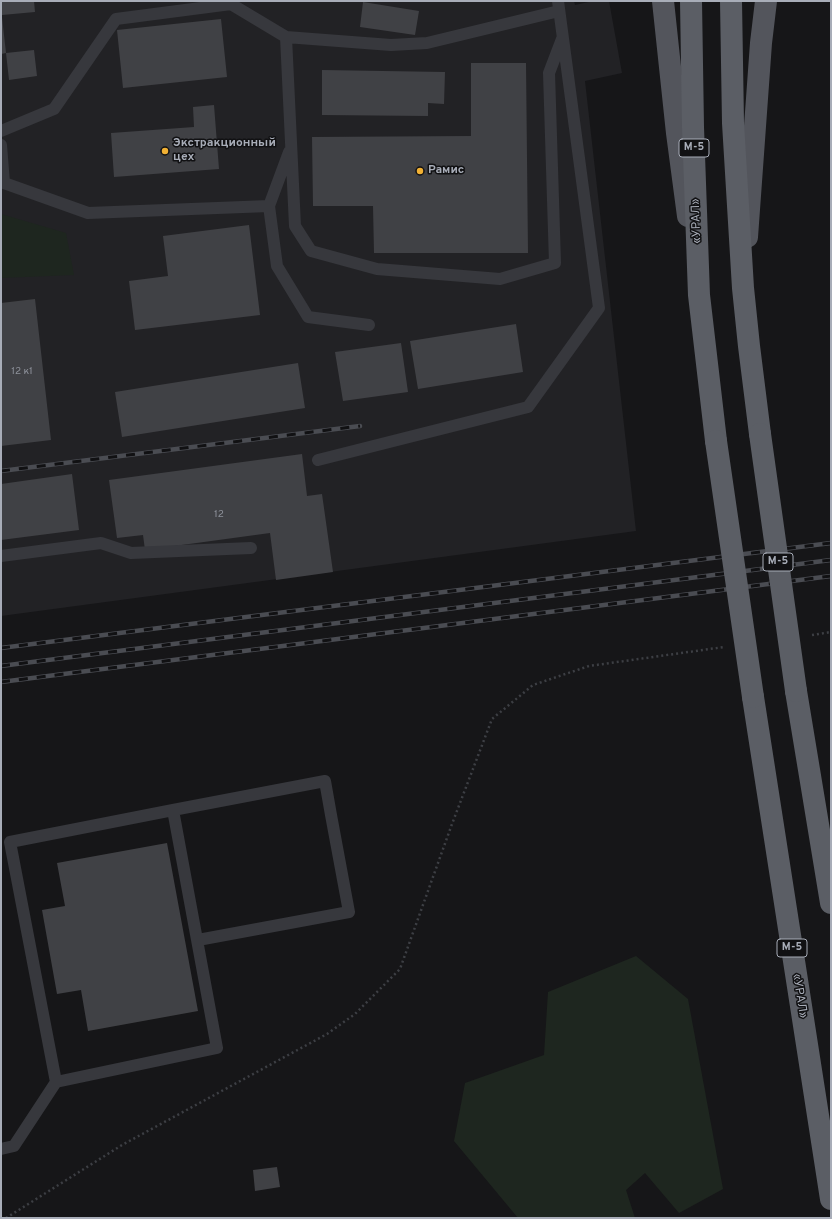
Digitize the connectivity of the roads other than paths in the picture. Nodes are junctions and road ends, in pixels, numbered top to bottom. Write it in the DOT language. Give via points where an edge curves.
graph roads {
  1 [pos="663,1"];
  2 [pos="691,1"];
  3 [pos="731,1"];
  4 [pos="766,1"];
  5 [pos="558,6"];
  6 [pos="286,37"];
  7 [pos="562,39"];
  8 [pos="1,131"];
  9 [pos="1,145"];
  10 [pos="291,148"];
  11 [pos="269,206"];
  12 [pos="743,288"];
  13 [pos="699,295"];
  14 [pos="369,325"];
  15 [pos="318,460"];
  16 [pos="251,548"];
  17 [pos="1,556"];
  18 [pos="173,810"];
  19 [pos="831,903"];
  20 [pos="198,940"];
  21 [pos="56,1082"];
  22 [pos="1,1149"];
  23 [pos="831,1199"];
  1 -- 13 [label="main road" via="677,133"];
  2 -- 13 [label="highway, «УРАЛ» / М-5"];
  3 -- 12 [label="highway, М-5" via="733,123"];
  4 -- 12 [label="main road"];
  5 -- 6 [label="lane" via="427,43 391,45"];
  5 -- 7 [label="lane"];
  6 -- 8 [label="lane" via="231,4 116,19 54,109"];
  6 -- 10 [label="lane"];
  7 -- 10 [label="lane" via="549,73 555,263 500,279 377,268 311,250 295,226"];
  7 -- 15 [label="lane" via="599,308 528,407"];
  9 -- 11 [label="lane" via="4,183 88,213"];
  10 -- 11 [label="lane"];
  11 -- 14 [label="lane" via="276,266 308,317"];
  12 -- 19 [label="highway, М-5, bridge" via="760,434 796,691"];
  13 -- 23 [label="highway, «УРАЛ» / М-5, bridge" via="716,441 753,697"];
  16 -- 17 [label="lane" via="131,554 101,543"];
  18 -- 20 [label="lane"];
  18 -- 20 [label="lane" via="325,782 349,912"];
  18 -- 21 [label="lane" via="10,842"];
  20 -- 21 [label="lane" via="217,1048"];
  21 -- 22 [label="lane" via="14,1146"];
}
